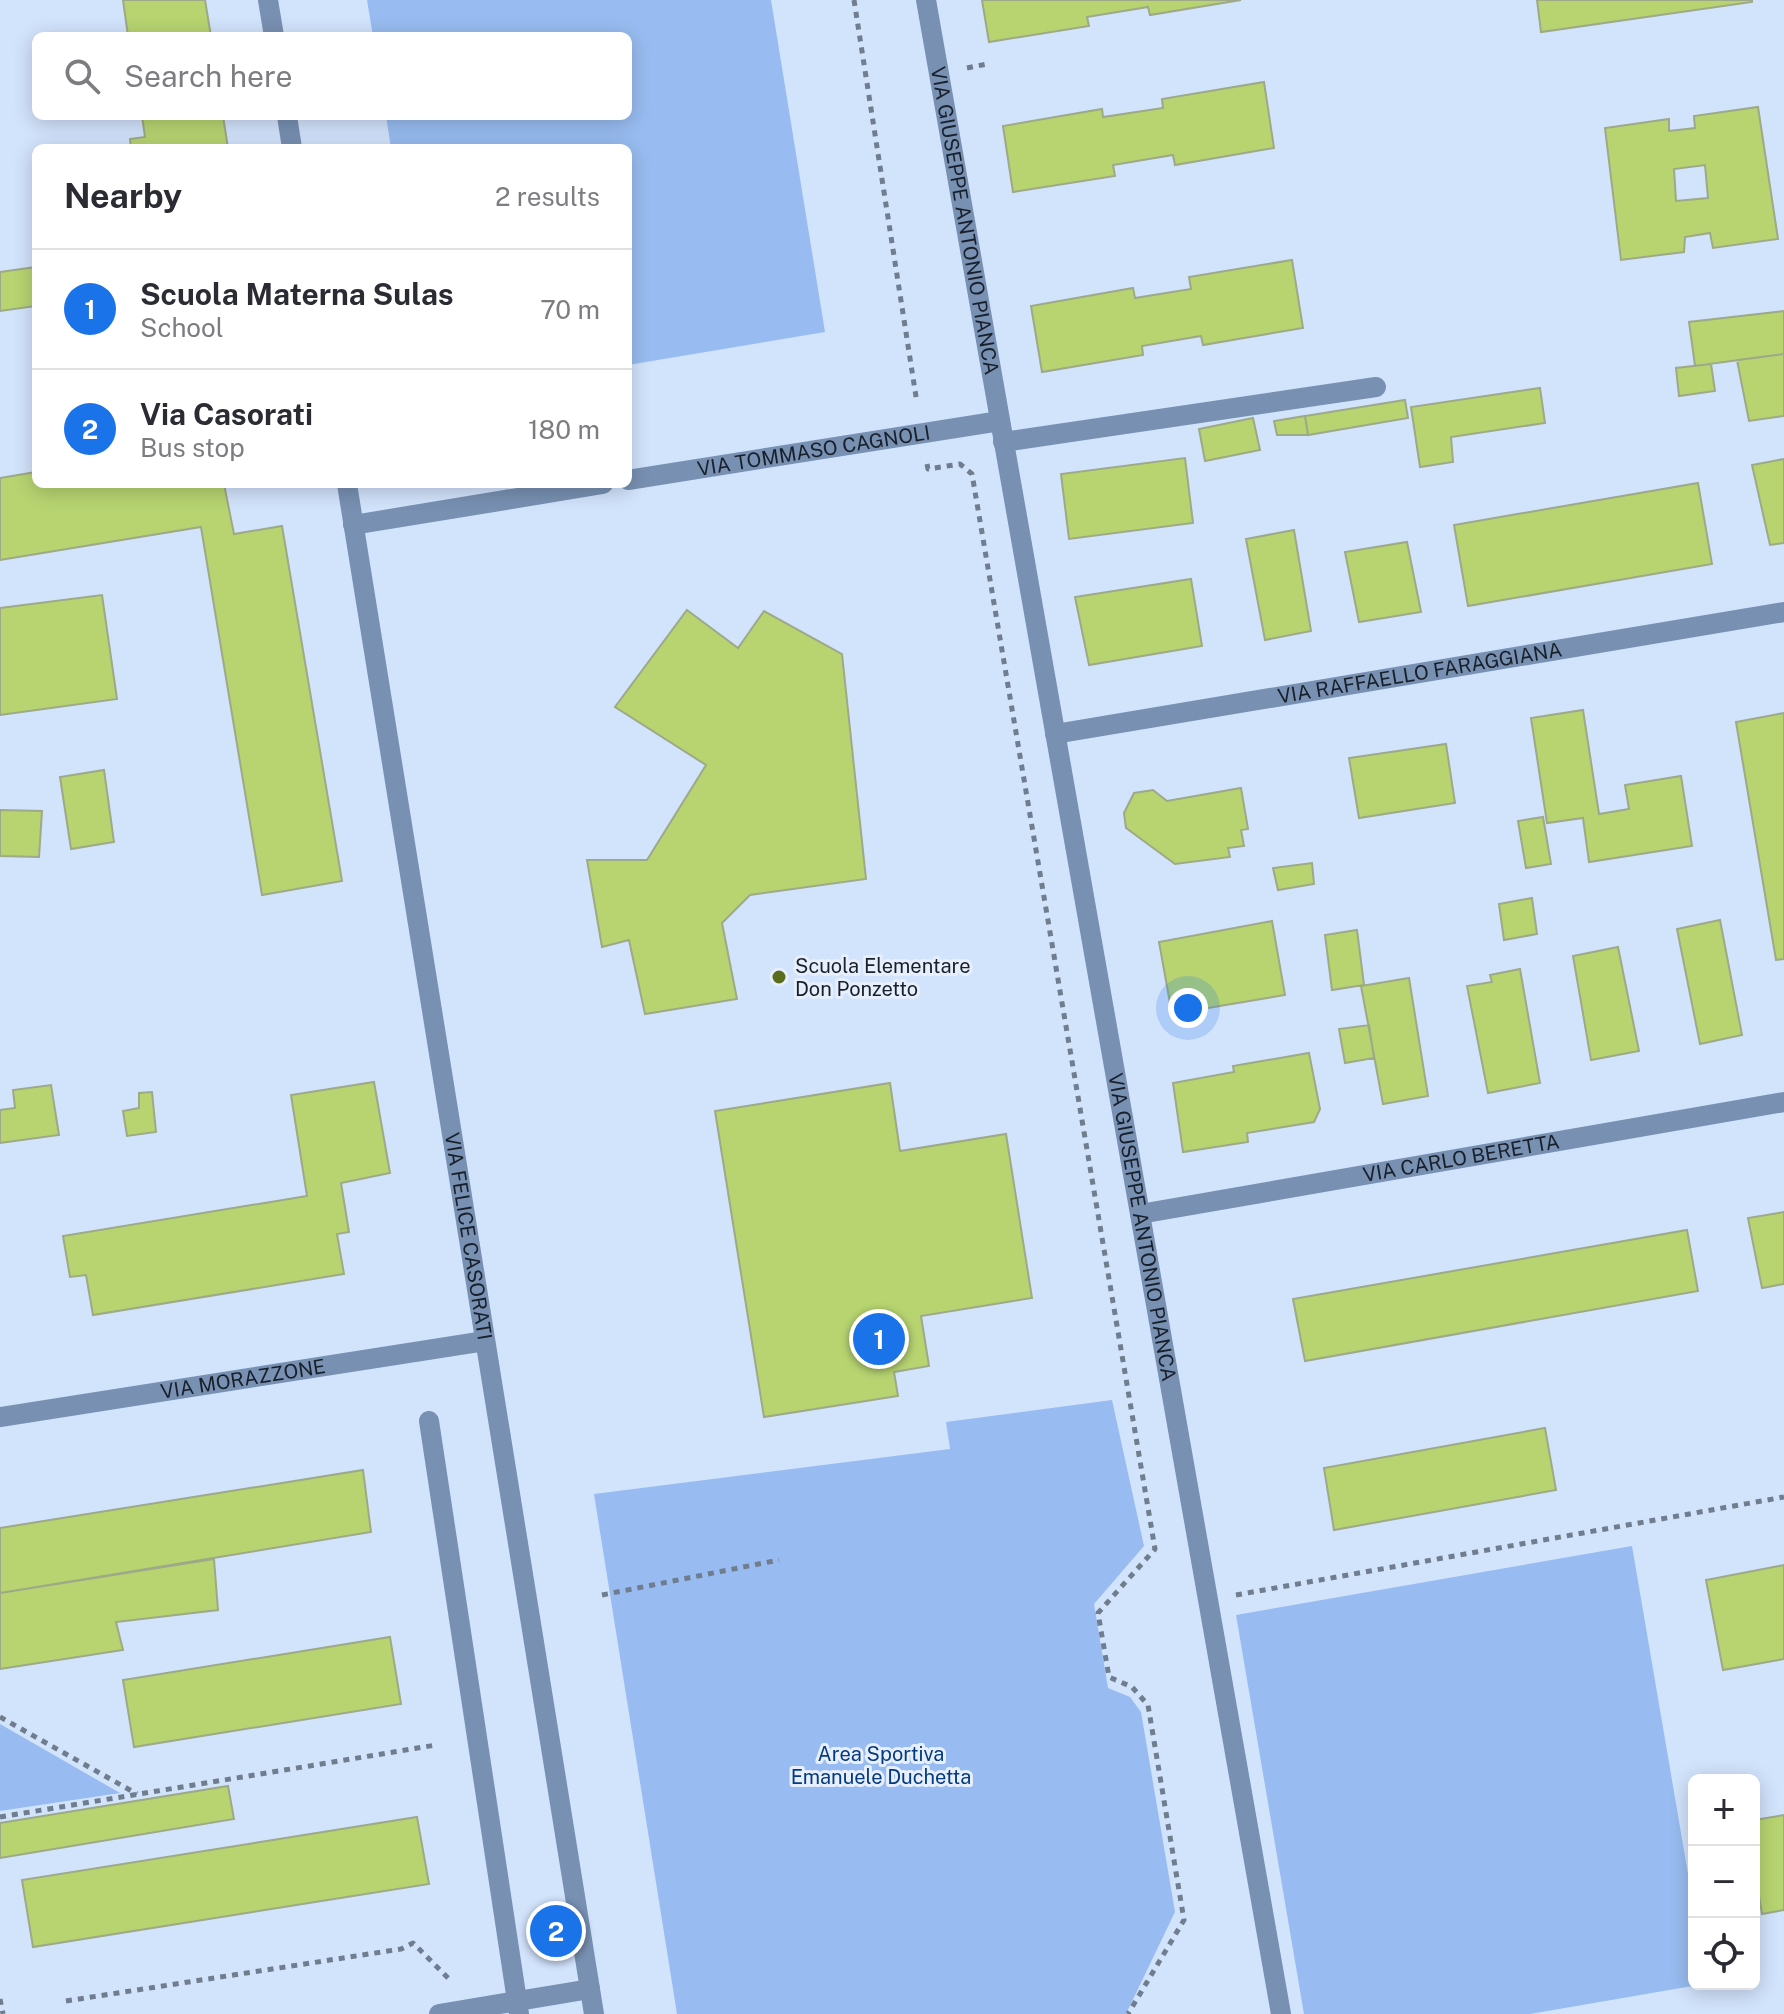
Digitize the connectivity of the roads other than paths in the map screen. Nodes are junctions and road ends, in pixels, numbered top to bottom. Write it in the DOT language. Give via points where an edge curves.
graph roads {
  1 [pos="268,0"];
  2 [pos="926,0"];
  3 [pos="273,32"];
  4 [pos="288,120"];
  5 [pos="291,144"];
  6 [pos="1376,387"];
  7 [pos="1002,432"];
  8 [pos="632,479"];
  9 [pos="348,488"];
  10 [pos="579,488"];
  11 [pos="353,525"];
  12 [pos="1784,612"];
  13 [pos="1055,734"];
  14 [pos="1784,1102"];
  15 [pos="1140,1214"];
  16 [pos="485,1341"];
  17 [pos="0,1417"];
  18 [pos="429,1421"];
  19 [pos="590,1989"];
  20 [pos="518,2008"];
  21 [pos="439,2014"];
  22 [pos="594,2014"];
  23 [pos="1281,2014"];
  1 -- 3 [label="street"];
  2 -- 7 [label="street, VIA GIUSEPPE ANTONIO PIANCA"];
  4 -- 5 [label="street"];
  6 -- 7 [label="street"];
  7 -- 8 [label="street, VIA TOMMASO CAGNOLI" via="922,434"];
  7 -- 13 [label="street, VIA GIUSEPPE ANTONIO PIANCA"];
  9 -- 11 [label="street, VIA FELICE CASORATI"];
  10 -- 11 [label="street"];
  11 -- 16 [label="street, VIA FELICE CASORATI"];
  12 -- 13 [label="street, VIA RAFFAELLO FARAGGIANA"];
  13 -- 15 [label="street, VIA GIUSEPPE ANTONIO PIANCA"];
  14 -- 15 [label="street, VIA CARLO BERETTA"];
  15 -- 23 [label="street, VIA GIUSEPPE ANTONIO PIANCA"];
  16 -- 17 [label="street, VIA MORAZZONE"];
  16 -- 19 [label="street, VIA FELICE CASORATI"];
  18 -- 20 [label="street"];
  19 -- 20 [label="street"];
  19 -- 22 [label="street, VIA FELICE CASORATI"];
  20 -- 21 [label="street"];
}
